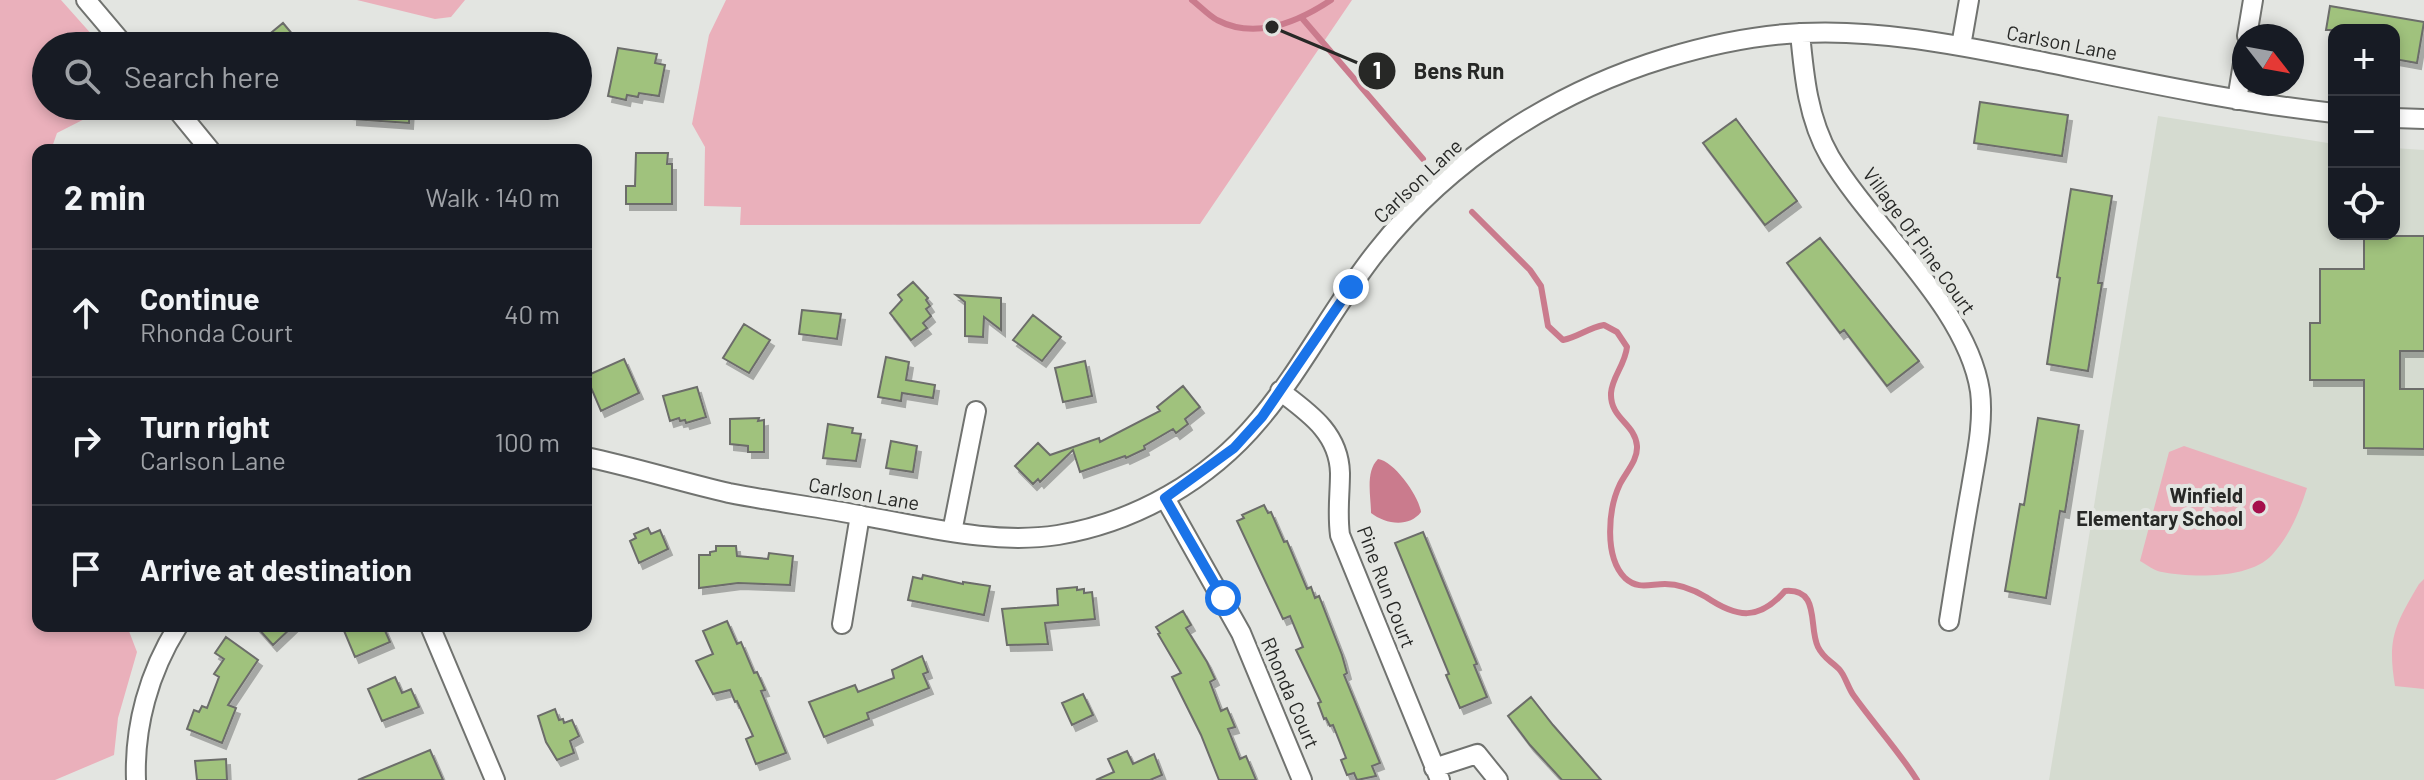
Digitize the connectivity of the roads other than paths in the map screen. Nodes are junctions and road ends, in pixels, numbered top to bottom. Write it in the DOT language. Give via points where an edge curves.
graph roads {
  1 [pos="86,0"];
  2 [pos="1969,0"];
  3 [pos="2253,0"];
  4 [pos="2249,24"];
  5 [pos="113,32"];
  6 [pos="1800,33"];
  7 [pos="1961,46"];
  8 [pos="2238,96"];
  9 [pos="2237,100"];
  10 [pos="2328,112"];
  11 [pos="2400,118"];
  12 [pos="2424,119"];
  13 [pos="185,120"];
  14 [pos="205,144"];
  15 [pos="1280,391"];
  16 [pos="976,411"];
  17 [pos="592,459"];
  18 [pos="1165,498"];
  19 [pos="860,515"];
  20 [pos="952,532"];
  21 [pos="1949,621"];
  22 [pos="842,624"];
  23 [pos="175,632"];
  24 [pos="433,632"];
  25 [pos="1437,774"];
  26 [pos="136,780"];
  27 [pos="495,780"];
  28 [pos="1302,780"];
  29 [pos="1498,780"];
  1 -- 5 [label="street"];
  2 -- 7 [label="street"];
  3 -- 4 [label="street"];
  6 -- 7 [label="street, Carlson Lane"];
  6 -- 15 [label="street, Carlson Lane" via="1737,41 1611,77 1556,102 1500,137 1438,187 1378,249"];
  6 -- 21 [label="street, Village Of Pine Court" via="1805,86 1830,156 1956,327 1972,360 1980,393 1980,431"];
  7 -- 9 [label="street, Carlson Lane"];
  8 -- 9 [label="street"];
  9 -- 10 [label="street, Carlson Lane"];
  11 -- 12 [label="street"];
  13 -- 14 [label="street"];
  15 -- 18 [label="street, Carlson Lane" via="1234,448"];
  15 -- 25 [label="street, Pine Run Court" via="1315,418 1334,444 1340,474 1340,535"];
  16 -- 20 [label="street"];
  17 -- 19 [label="street, Carlson Lane" via="733,494"];
  18 -- 20 [label="street, Carlson Lane" via="1108,522 1057,535 1006,538"];
  18 -- 28 [label="street, Rhonda Court" via="1241,633"];
  19 -- 20 [label="street, Carlson Lane"];
  19 -- 22 [label="street"];
  23 -- 26 [label="street" via="149,686"];
  24 -- 27 [label="street"];
  25 -- 29 [label="street, Pine Run Court" via="1477,754"];
}
